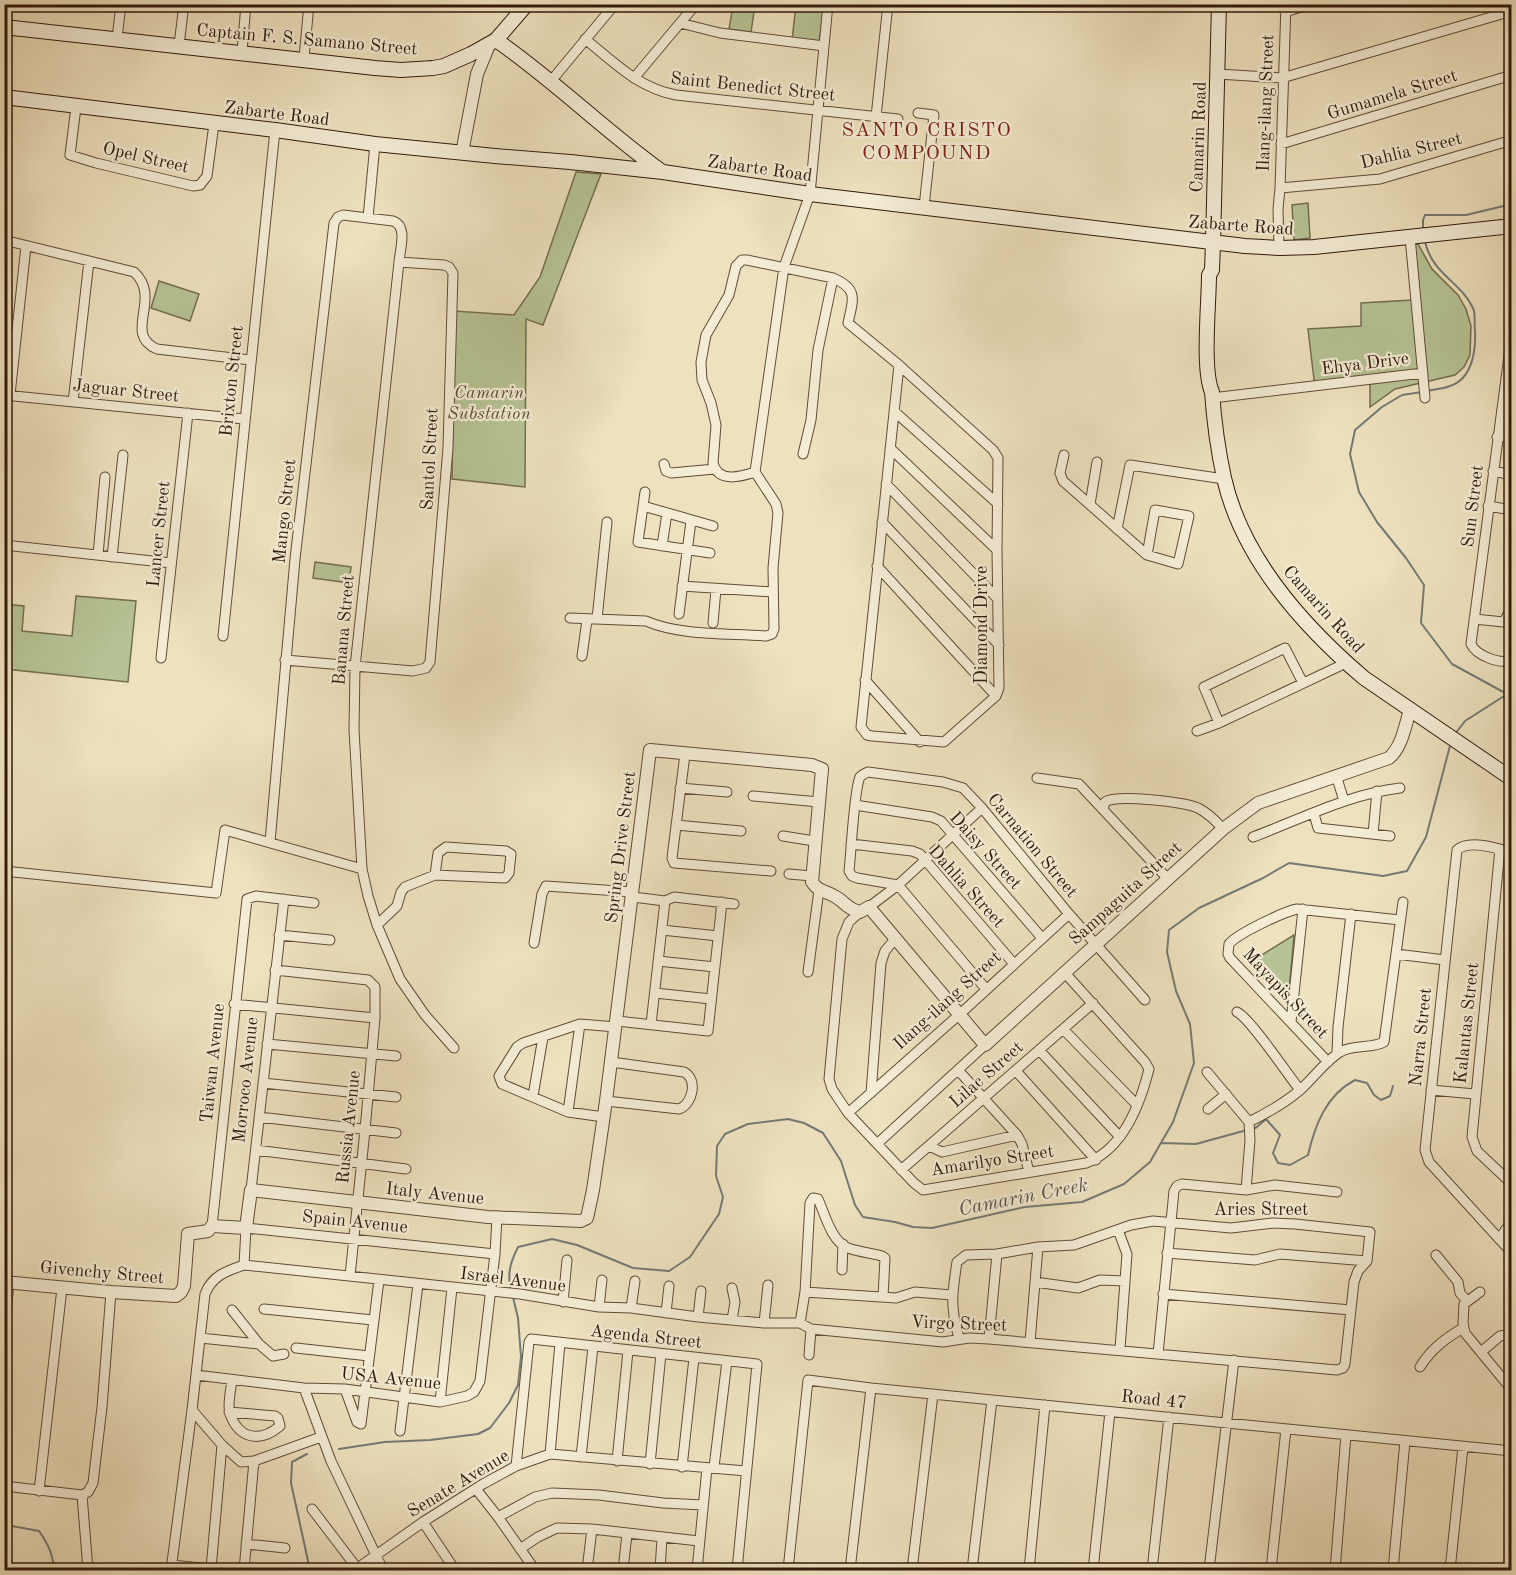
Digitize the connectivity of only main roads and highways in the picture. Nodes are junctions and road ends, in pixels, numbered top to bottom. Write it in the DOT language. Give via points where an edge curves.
graph roads {
  1 [pos="527,4"];
  2 [pos="1219,4"];
  3 [pos="4,27"];
  4 [pos="493,43"];
  5 [pos="4,97"];
  6 [pos="663,172"];
  7 [pos="1512,226"];
  8 [pos="1213,243"];
  9 [pos="1512,779"];
  1 -- 4 [label="main road"];
  2 -- 8 [label="main road, Camarin Road"];
  3 -- 4 [label="main road, Captain F. S. Samano Street" via="401,70 444,66"];
  4 -- 6 [label="main road" via="551,81"];
  5 -- 6 [label="main road, Zabarte Road" via="375,144"];
  6 -- 8 [label="main road, Zabarte Road"];
  7 -- 8 [label="main road, Zabarte Road" via="1314,247"];
  8 -- 9 [label="main road, Camarin Road" via="1209,275 1209,385 1224,479 1243,532 1288,600 1346,663"];
}
